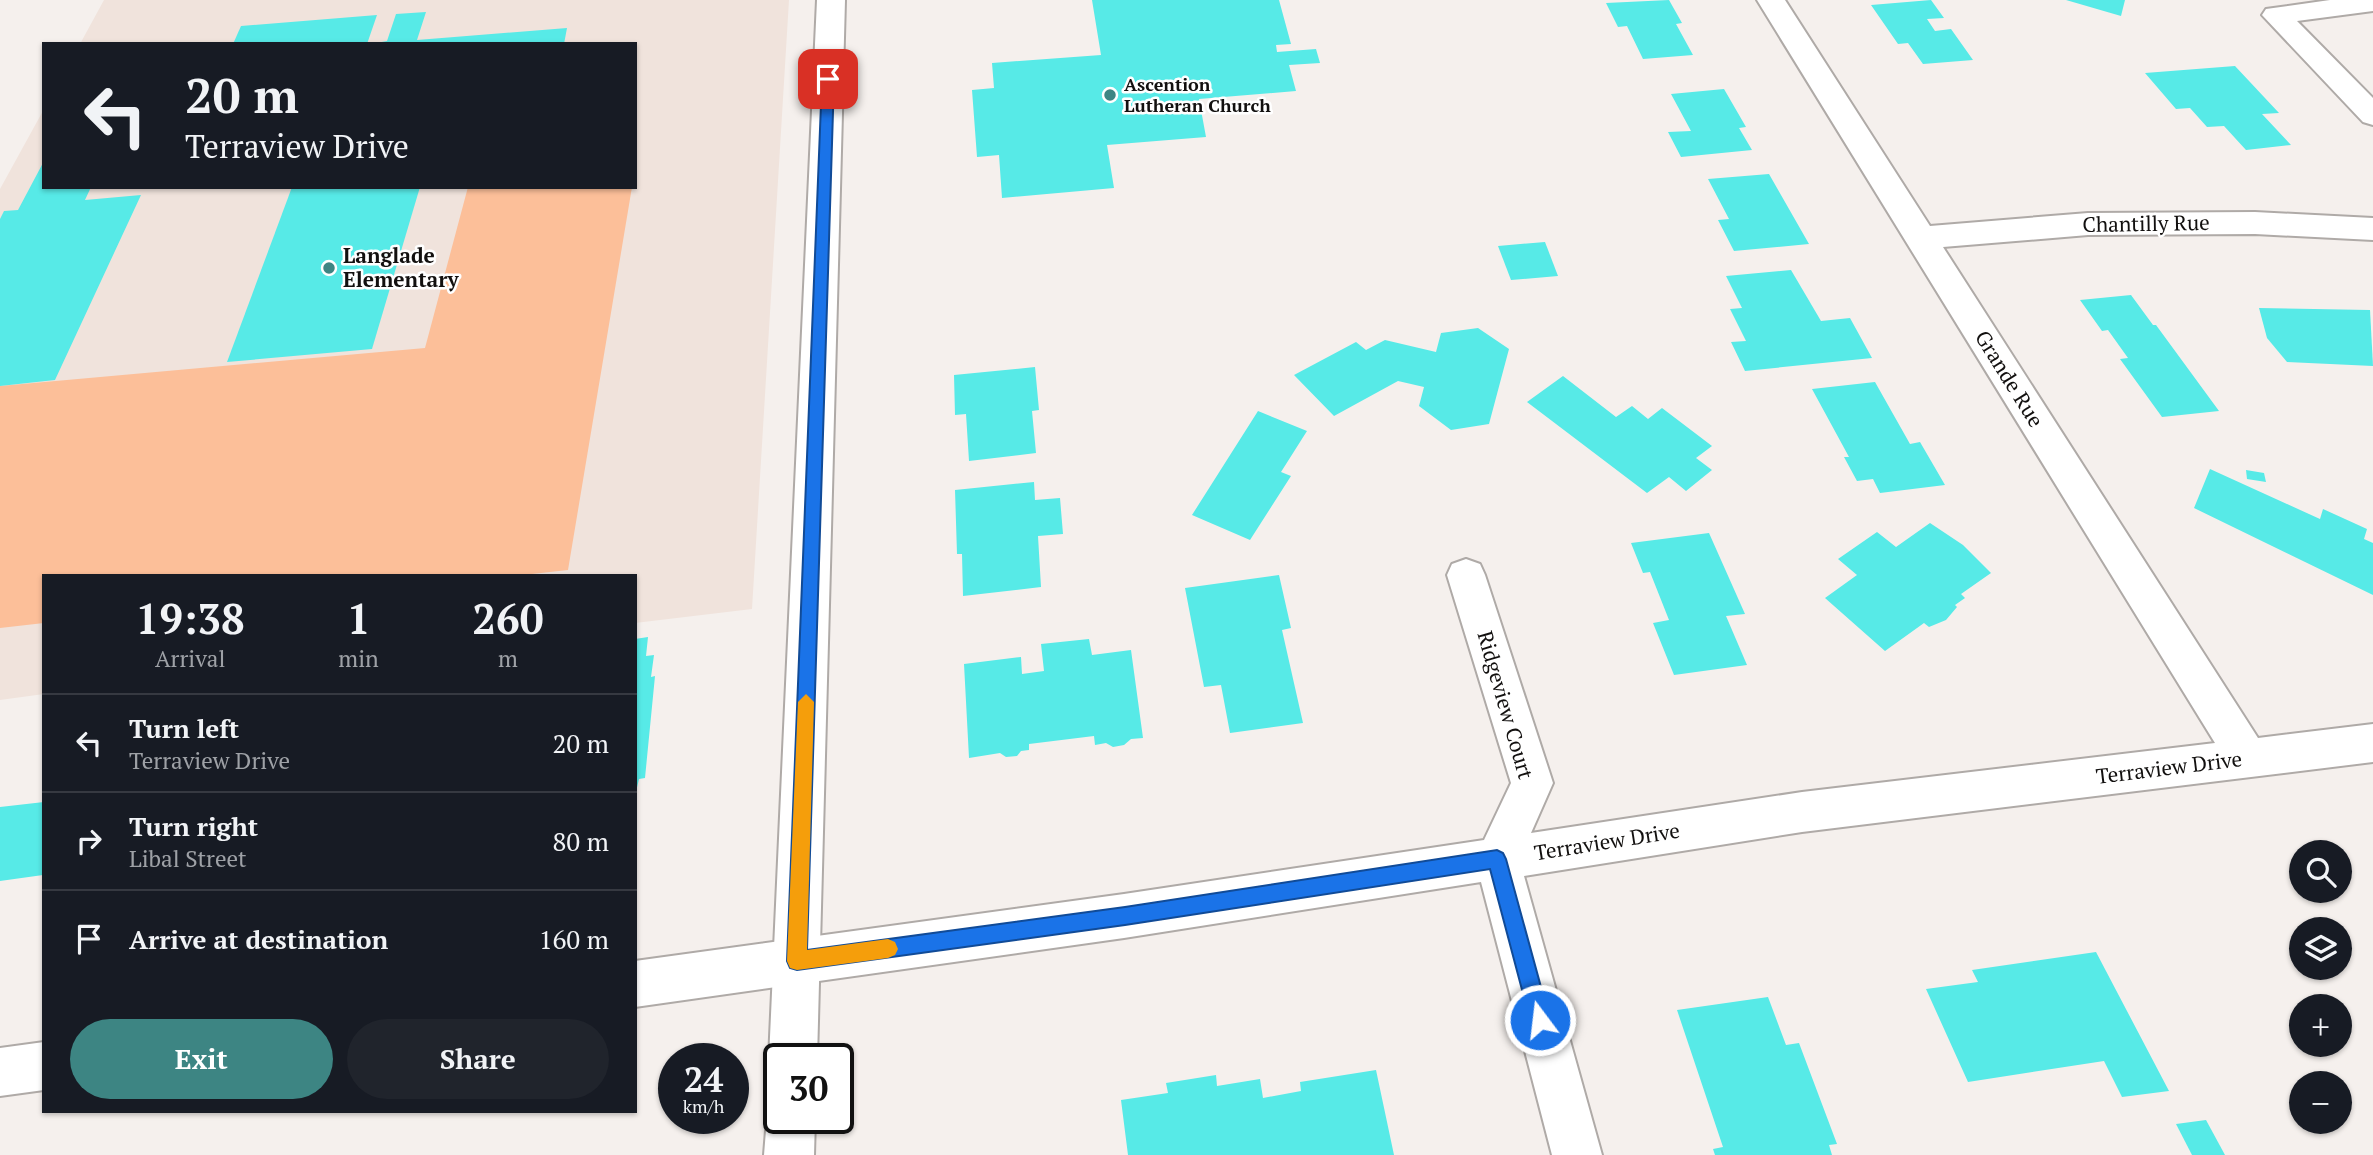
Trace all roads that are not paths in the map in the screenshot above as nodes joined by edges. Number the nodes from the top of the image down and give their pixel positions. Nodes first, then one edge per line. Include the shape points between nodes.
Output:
1 (831, 0) edge
2 (1771, 0) edge
3 (2373, 3) edge
4 (2373, 115) edge
5 (2373, 229) edge
6 (1920, 238) junction
7 (1466, 576) dead end
8 (2373, 743) edge
9 (2248, 759) junction
10 (1497, 859) junction
11 (797, 961) junction
12 (637, 984) edge
13 (794, 1043) edge
14 (42, 1066) edge
15 (0, 1072) edge
16 (790, 1134) edge
17 (789, 1155) edge
18 (1577, 1155) edge

1 - 11 street
2 - 6 street, Grande Rue
3 - 4 street via 2276,15
5 - 6 street, Chantilly Rue via 2255,223 2088,225
6 - 9 street, Grande Rue
7 - 10 street, Ridgeview Court via 1532,783
8 - 9 street, Terraview Drive
9 - 10 street, Terraview Drive via 1802,812
10 - 11 street, Terraview Drive
10 - 18 street
11 - 12 street, Terraview Drive
11 - 13 street
14 - 15 street
16 - 17 street

